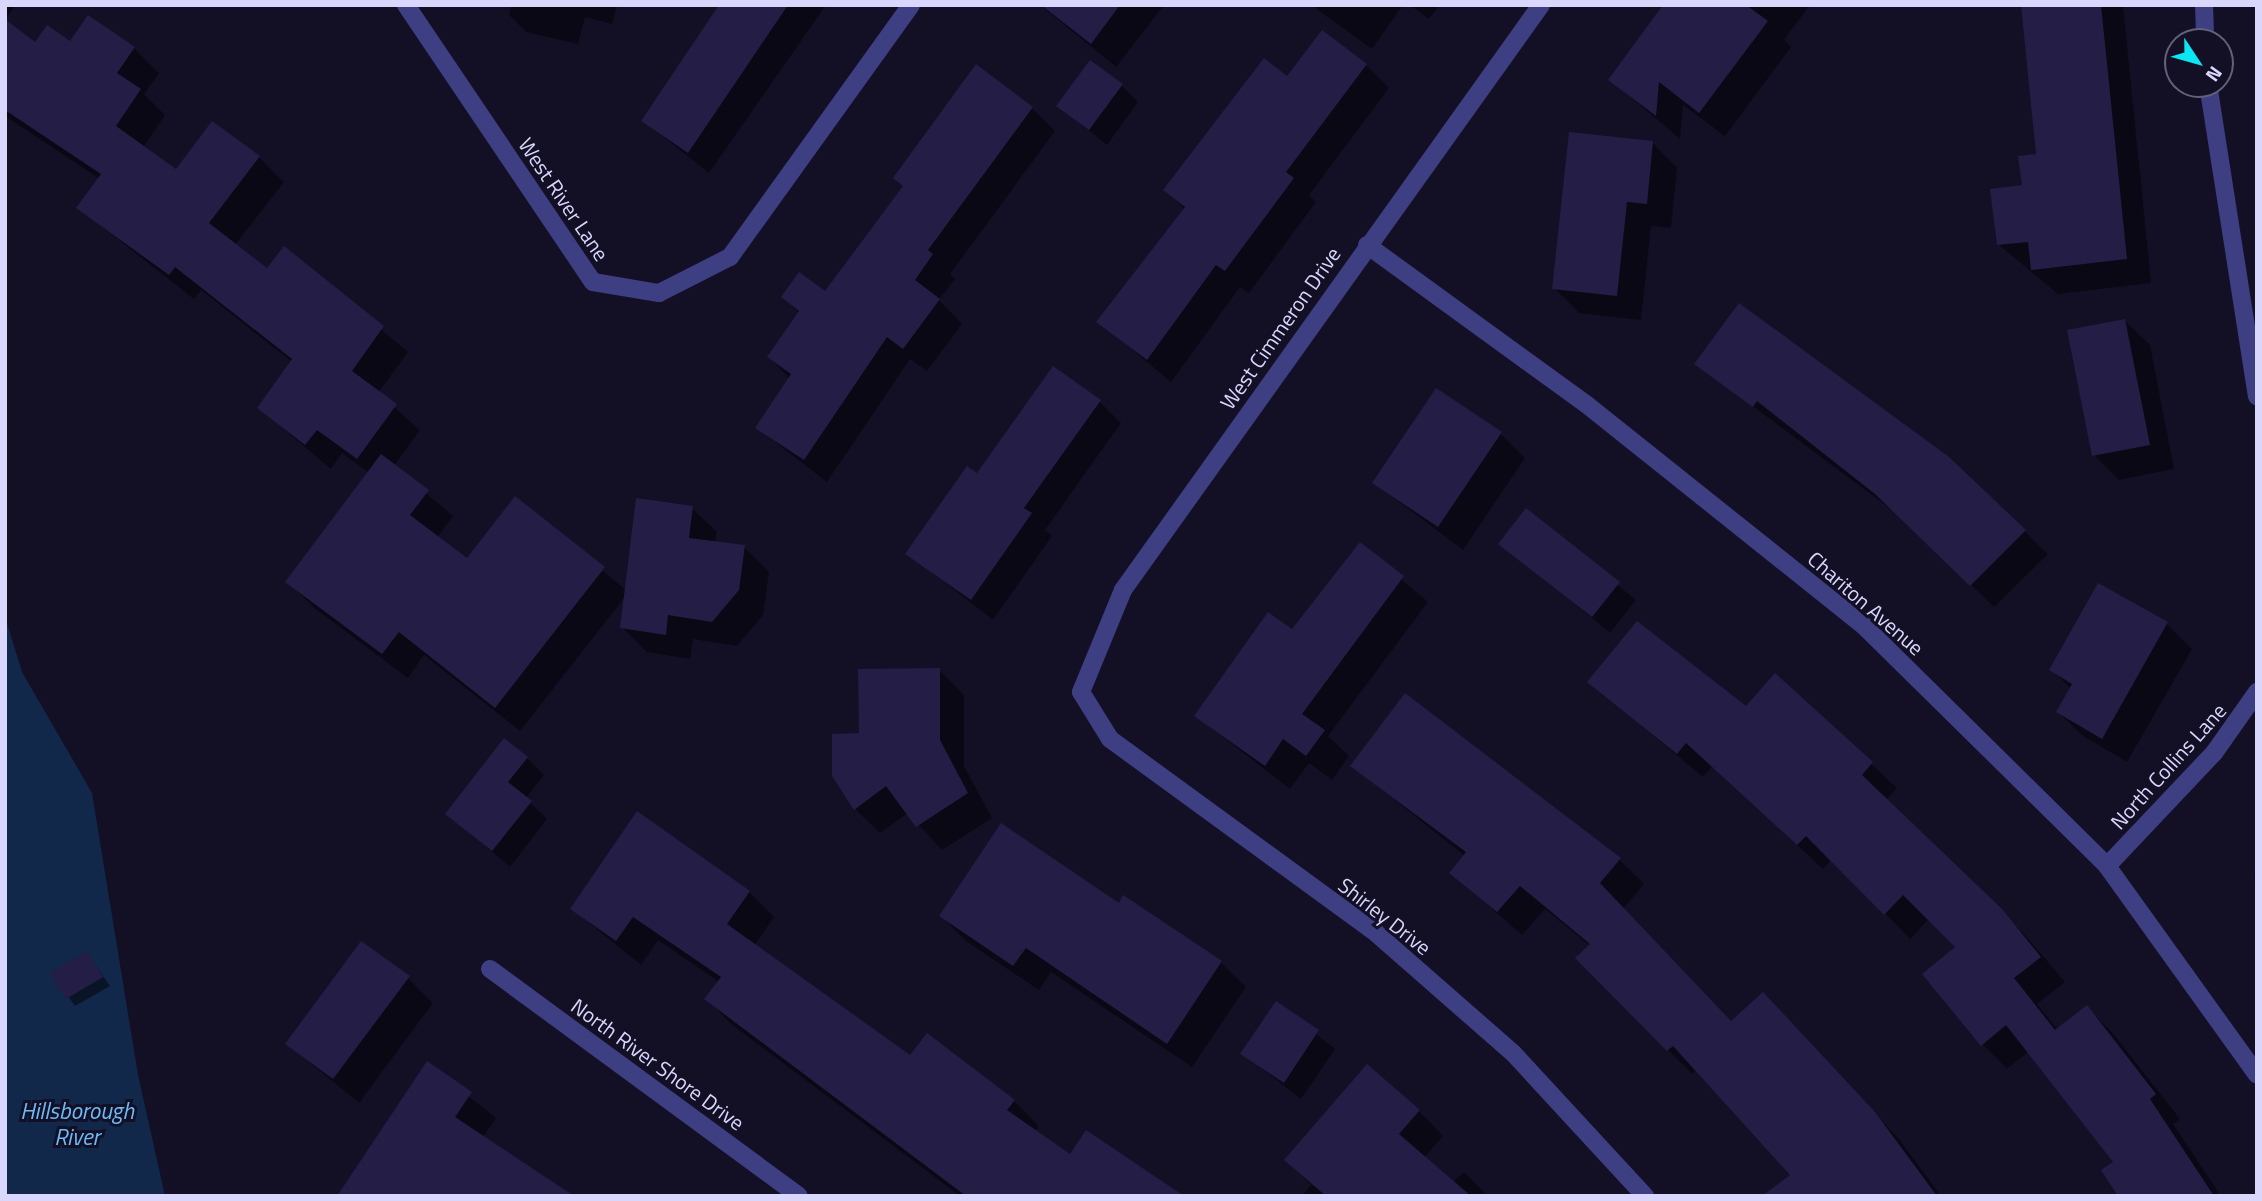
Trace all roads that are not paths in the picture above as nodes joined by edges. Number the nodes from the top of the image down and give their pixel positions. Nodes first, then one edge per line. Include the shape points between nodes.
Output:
1 (406, 5) edge
2 (911, 5) edge
3 (1541, 5) edge
4 (2204, 5) edge
5 (2205, 28) edge
6 (2210, 98) edge
7 (1367, 245) junction
8 (2257, 396) edge
9 (1081, 692) joint
10 (2257, 692) edge
11 (2108, 866) junction
12 (490, 970) dead end
13 (2257, 1076) edge
14 (799, 1196) edge
15 (1645, 1196) edge

1 - 2 street, West River Lane via 593,282 659,293 730,257
3 - 7 street, West Cimmeron Drive
4 - 5 street
6 - 8 street
7 - 9 street, West Cimmeron Drive via 1123,590
7 - 11 street, Chariton Avenue via 1586,404 1863,625
9 - 15 street, Shirley Drive via 1110,739 1377,934 1513,1052
10 - 11 street, North Collins Lane via 2214,753
11 - 13 street, Chariton Avenue
12 - 14 street, North River Shore Drive

